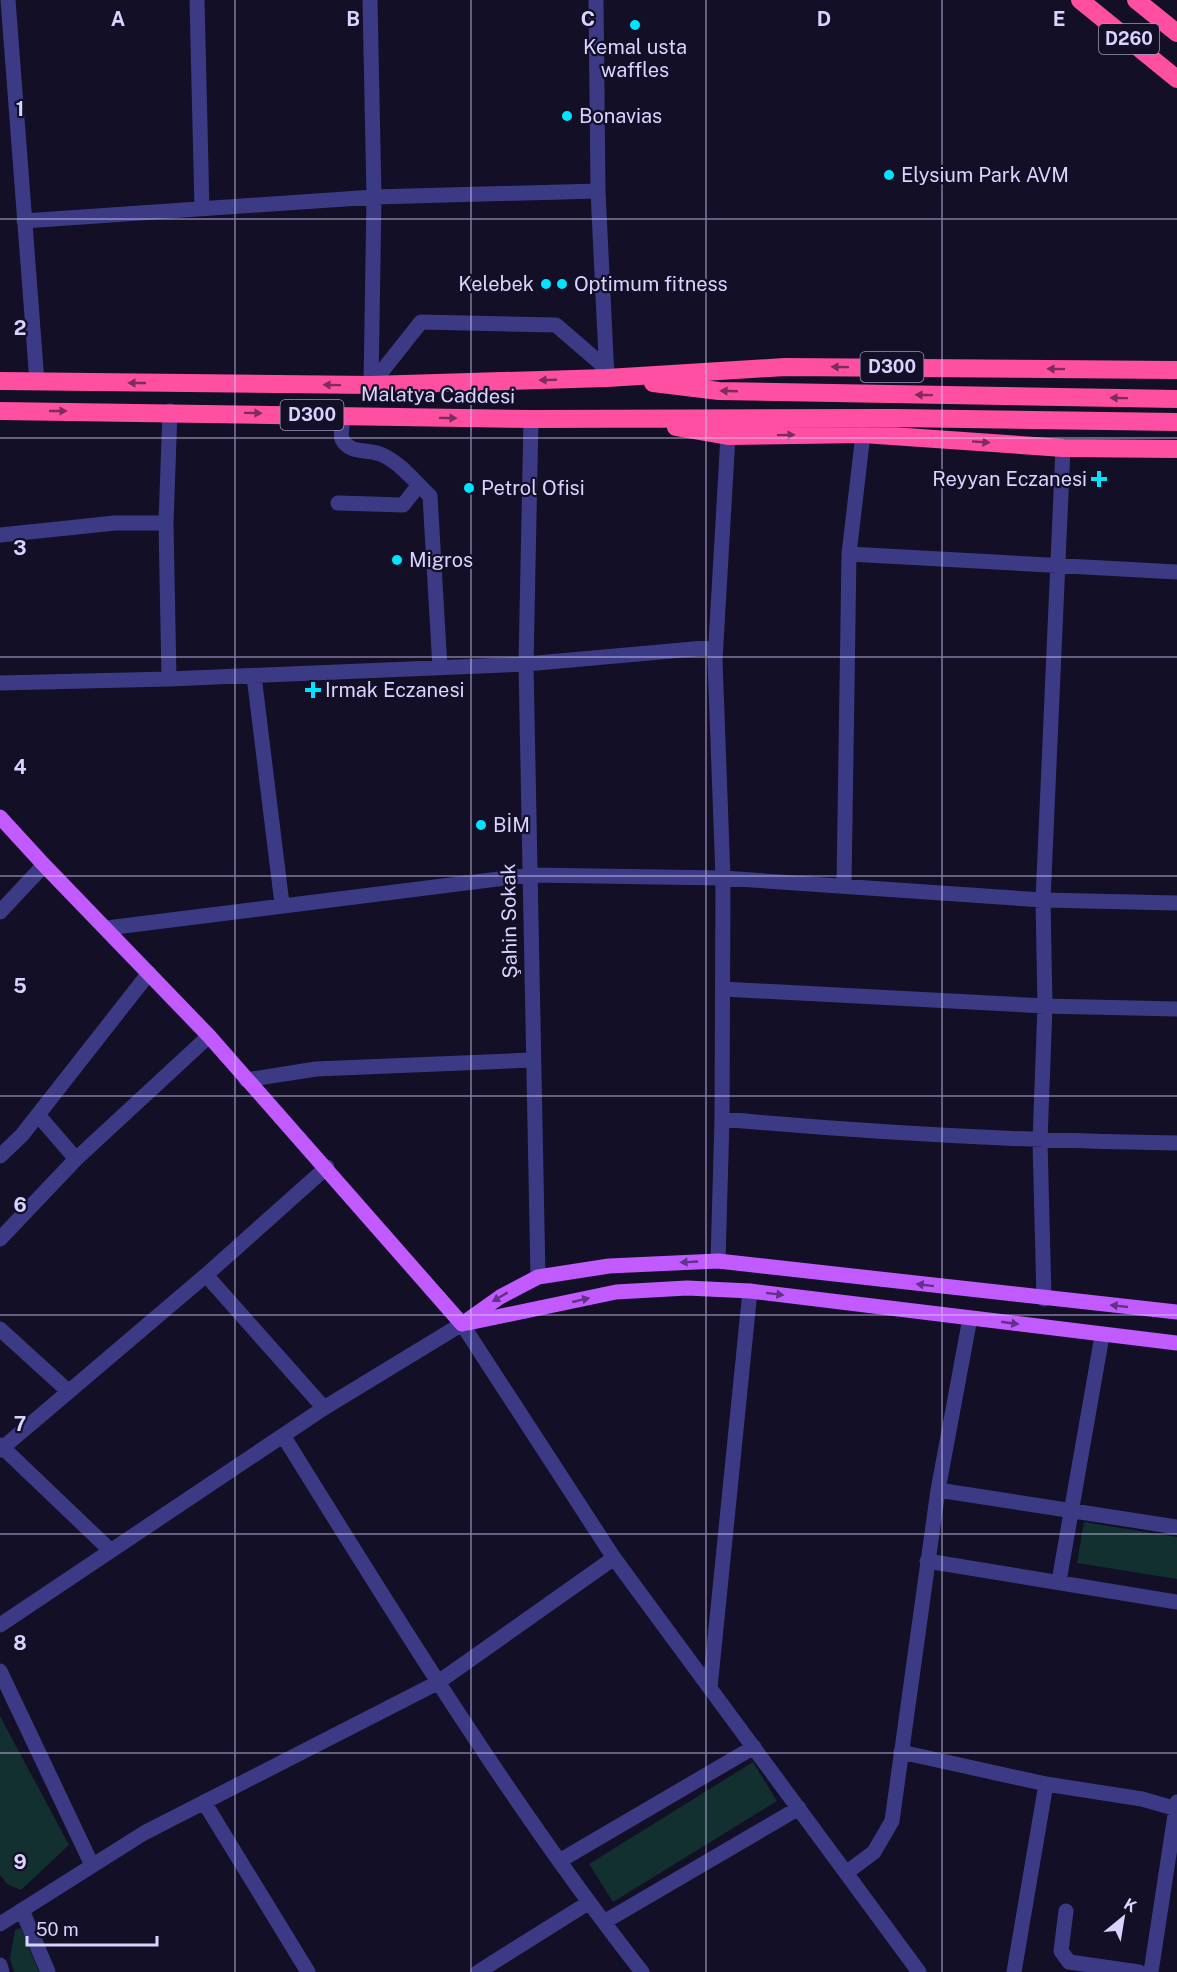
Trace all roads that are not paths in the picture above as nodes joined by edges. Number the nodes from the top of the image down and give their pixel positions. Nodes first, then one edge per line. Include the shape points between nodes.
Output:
1 (8, 0) edge
2 (198, 0) edge
3 (370, 0) edge
4 (596, 0) edge
5 (1080, 0) edge
6 (1136, 0) edge
7 (1177, 33) edge
8 (1177, 79) edge
9 (598, 191) junction
10 (374, 197) junction
11 (202, 209) junction
12 (24, 221) junction
13 (1177, 370) edge
14 (607, 373) junction
15 (0, 381) edge
16 (37, 382) junction
17 (371, 385) junction
18 (1177, 399) edge
19 (0, 411) edge
20 (170, 411) junction
21 (343, 416) junction
22 (531, 419) junction
23 (624, 419) junction
24 (1177, 422) edge
25 (863, 434) junction
26 (728, 436) junction
27 (1064, 448) junction
28 (1177, 449) edge
29 (418, 485) junction
30 (338, 503) dead end
31 (166, 523) junction
32 (0, 535) edge
33 (849, 554) junction
34 (1056, 567) junction
35 (1177, 572) edge
36 (716, 647) junction
37 (526, 664) junction
38 (440, 668) junction
39 (254, 676) junction
40 (169, 680) junction
41 (0, 683) edge
42 (0, 817) edge
43 (44, 866) junction
44 (530, 875) junction
45 (723, 878) junction
46 (844, 885) junction
47 (1043, 900) junction
48 (1177, 903) edge
49 (282, 904) junction
50 (0, 912) edge
51 (107, 928) junction
52 (149, 973) junction
53 (723, 989) junction
54 (1045, 1006) junction
55 (1177, 1009) edge
56 (208, 1036) junction
57 (532, 1060) junction
58 (246, 1080) junction
59 (38, 1115) junction
60 (722, 1119) junction
61 (1040, 1141) junction
62 (1177, 1143) edge
63 (0, 1156) edge
64 (76, 1159) junction
65 (327, 1167) junction
66 (0, 1239) edge
67 (718, 1261) junction
68 (206, 1275) junction
69 (538, 1277) junction
70 (750, 1292) junction
71 (1044, 1299) junction
72 (1177, 1312) edge
73 (970, 1318) junction
74 (462, 1324) junction
75 (0, 1329) edge
76 (1102, 1336) junction
77 (1177, 1343) edge
78 (68, 1391) junction
79 (324, 1408) junction
80 (284, 1437) junction
81 (1, 1447) edge
82 (938, 1490) junction
83 (1071, 1512) junction
84 (1177, 1527) edge
85 (110, 1550) junction
86 (614, 1558) junction
87 (927, 1560) junction
88 (1059, 1581) junction
89 (1177, 1602) edge
90 (0, 1625) edge
91 (0, 1671) edge
92 (437, 1683) junction
93 (710, 1688) junction
94 (754, 1748) junction
95 (901, 1752) junction
96 (1046, 1784) junction
97 (204, 1802) junction
98 (1177, 1806) edge
99 (799, 1809) junction
100 (561, 1860) junction
101 (92, 1865) junction
102 (846, 1873) junction
103 (588, 1903) junction
104 (22, 1910) junction
105 (1066, 1911) dead end
106 (604, 1923) junction
107 (0, 1924) edge
108 (0, 1965) edge
109 (2, 1972) edge
110 (48, 1972) edge
111 (308, 1972) edge
112 (478, 1972) edge
113 (642, 1972) edge
114 (920, 1972) edge
115 (1014, 1972) edge
116 (1139, 1972) edge
117 (1151, 1972) edge

1 - 12 street
2 - 11 street
3 - 10 street
4 - 9 street
5 - 8 highway, D260
6 - 7 highway, D260
9 - 10 street
9 - 14 street
10 - 11 street
10 - 17 street
11 - 12 street
12 - 16 street
13 -> 14 highway, D300 via 784,366
14 -> 17 highway, Malatya Caddesi / D300
14 - 17 street via 556,325 421,322
18 -> 14 highway via 720,391
15 - 16 highway, Malatya Caddesi / D300
17 -> 16 highway, Malatya Caddesi / D300
19 -> 20 highway, Malatya Caddesi / D300
20 -> 21 highway, Malatya Caddesi / D300
20 - 31 street
21 -> 22 highway, Malatya Caddesi / D300
21 - 29 street via 345,442 359,451 380,454
22 - 23 highway, Malatya Caddesi / D300
22 - 37 street, Şahin Sokak
23 - 24 highway
23 - 26 highway, D300
26 -> 25 highway, D300
25 -> 27 highway, D300
25 - 33 street
26 - 36 street
27 - 28 highway, D300
27 - 34 street
29 - 30 street via 403,505
29 - 38 street via 430,496
31 - 32 street via 114,523
31 - 40 street
33 - 34 street
33 - 46 street
34 - 35 street
34 - 47 street
36 - 37 street
36 - 45 street
37 - 38 street
37 - 44 street, Şahin Sokak
38 - 39 street
39 - 40 street
39 - 49 street
40 - 41 street
42 - 43 main road
43 - 50 street
43 - 51 main road
44 - 45 street
44 - 49 street
44 - 57 street, Şahin Sokak
45 - 46 street
45 - 53 street
46 - 47 street
47 - 48 street
47 - 54 street
49 - 51 street
51 - 52 main road
52 - 56 main road
52 - 59 street
53 - 54 street
53 - 60 street
54 - 55 street
54 - 61 street
56 - 58 main road
56 - 64 street
57 - 58 street via 316,1069
57 - 69 street, Şahin Sokak
58 - 65 main road
59 - 63 street
59 - 64 street
60 - 61 street
60 - 67 street
61 - 62 street
61 - 71 street
64 - 66 street
65 - 68 street
65 - 74 main road
67 -> 69 main road via 609,1266
71 -> 67 main road
68 - 78 street
68 - 79 street
69 -> 74 main road
70 -> 73 main road
74 -> 70 main road via 616,1292 687,1288
70 - 93 street
72 -> 71 main road
73 -> 76 main road
73 - 82 street
74 - 79 street
74 - 86 street
75 - 78 street
76 - 77 main road
76 - 83 street
78 - 81 street
79 - 80 street
80 - 85 street
80 - 92 street
81 - 85 street
82 - 83 street
82 - 87 street
83 - 84 street
83 - 88 street
85 - 90 street
86 - 92 street
86 - 93 street
87 - 88 street
87 - 95 street
88 - 89 street
91 - 101 street
92 - 97 street
92 - 100 street
93 - 94 street
94 - 99 street
94 - 100 street
95 - 96 street
95 - 102 street via 887,1832 874,1852
96 - 98 street
96 - 115 street
97 - 101 street
97 - 111 street
98 - 117 street
99 - 102 street
99 - 106 street
100 - 103 street
101 - 104 street
102 - 114 street
103 - 106 street
103 - 112 street
104 - 107 street
104 - 110 street
105 - 116 street via 1060,1950 1069,1962
106 - 113 street
108 - 109 street

